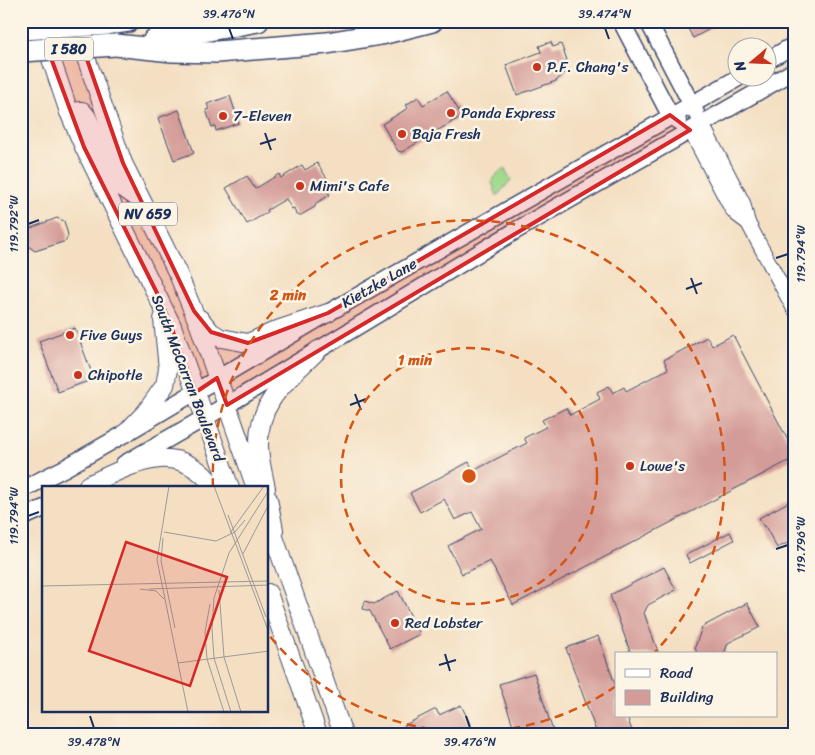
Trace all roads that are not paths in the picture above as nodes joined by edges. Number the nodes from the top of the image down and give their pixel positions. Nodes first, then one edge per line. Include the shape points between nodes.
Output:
1 (38, 21) edge
2 (74, 21) edge
3 (258, 21) edge
4 (432, 21) edge
5 (621, 21) edge
6 (648, 21) edge
7 (116, 22) edge
8 (21, 29) edge
9 (116, 45) junction
10 (794, 45) edge
11 (21, 51) edge
12 (778, 54) edge
13 (794, 71) edge
14 (728, 84) edge
15 (691, 104) junction
16 (69, 112) junction
17 (670, 115) junction
18 (696, 127) junction
19 (140, 199) junction
20 (162, 304) junction
21 (794, 308) edge
22 (194, 311) junction
23 (328, 313) junction
24 (318, 350) junction
25 (217, 378) junction
26 (196, 392) junction
27 (226, 405) junction
28 (204, 418) junction
29 (126, 433) junction
30 (86, 486) edge
31 (213, 486) edge
32 (229, 486) edge
33 (255, 486) edge
34 (266, 486) edge
35 (21, 490) edge
36 (269, 504) edge
37 (42, 509) edge
38 (21, 518) edge
39 (269, 523) edge
40 (280, 555) junction
41 (269, 595) edge
42 (302, 690) junction
43 (318, 734) edge
44 (332, 734) edge
45 (343, 734) edge

1 - 16 main road, South McCarran Boulevard / NV 659
2 - 19 main road, South McCarran Boulevard / NV 659 via 116,145
3 - 9 highway, I 580
4 - 9 highway via 327,43 217,52
5 - 17 main road
6 - 15 main road
7 - 8 highway, I 580, bridge
9 - 11 highway, I 580, bridge
10 - 12 main road
13 - 18 main road, Kietzke Lane
14 - 15 main road, Kietzke Lane
15 - 17 main road, Kietzke Lane
15 - 18 main road
16 - 19 main road via 82,111 87,117 119,185
16 - 20 main road, South McCarran Boulevard / NV 659
17 - 18 main road
17 - 23 main road, Kietzke Lane
18 - 21 street via 731,208 748,223
18 - 24 main road, Kietzke Lane
19 - 22 main road, South McCarran Boulevard / NV 659
20 - 26 main road, South McCarran Boulevard / NV 659
20 - 29 main road via 168,369 165,385
22 - 23 main road via 211,332 221,338 248,343
22 - 25 main road, South McCarran Boulevard / NV 659
23 - 25 main road, Kietzke Lane
24 - 27 main road, Kietzke Lane
24 - 34 main road via 278,390 263,414 259,445
25 - 26 main road, Kietzke Lane
25 - 27 main road, South McCarran Boulevard / NV 659
26 - 28 main road, South McCarran Boulevard / NV 659
26 - 29 main road, Kietzke Lane
27 - 28 main road, Kietzke Lane
27 - 33 main road, South McCarran Boulevard / NV 659
28 - 30 main road, Kietzke Lane
28 - 32 main road, South McCarran Boulevard / NV 659
29 - 35 main road, Kietzke Lane
30 - 31 main road via 130,466 166,457 195,467
36 - 40 main road
37 - 38 main road
39 - 40 main road
40 - 45 main road
41 - 42 main road
42 - 43 main road
42 - 44 main road via 310,687 316,692

